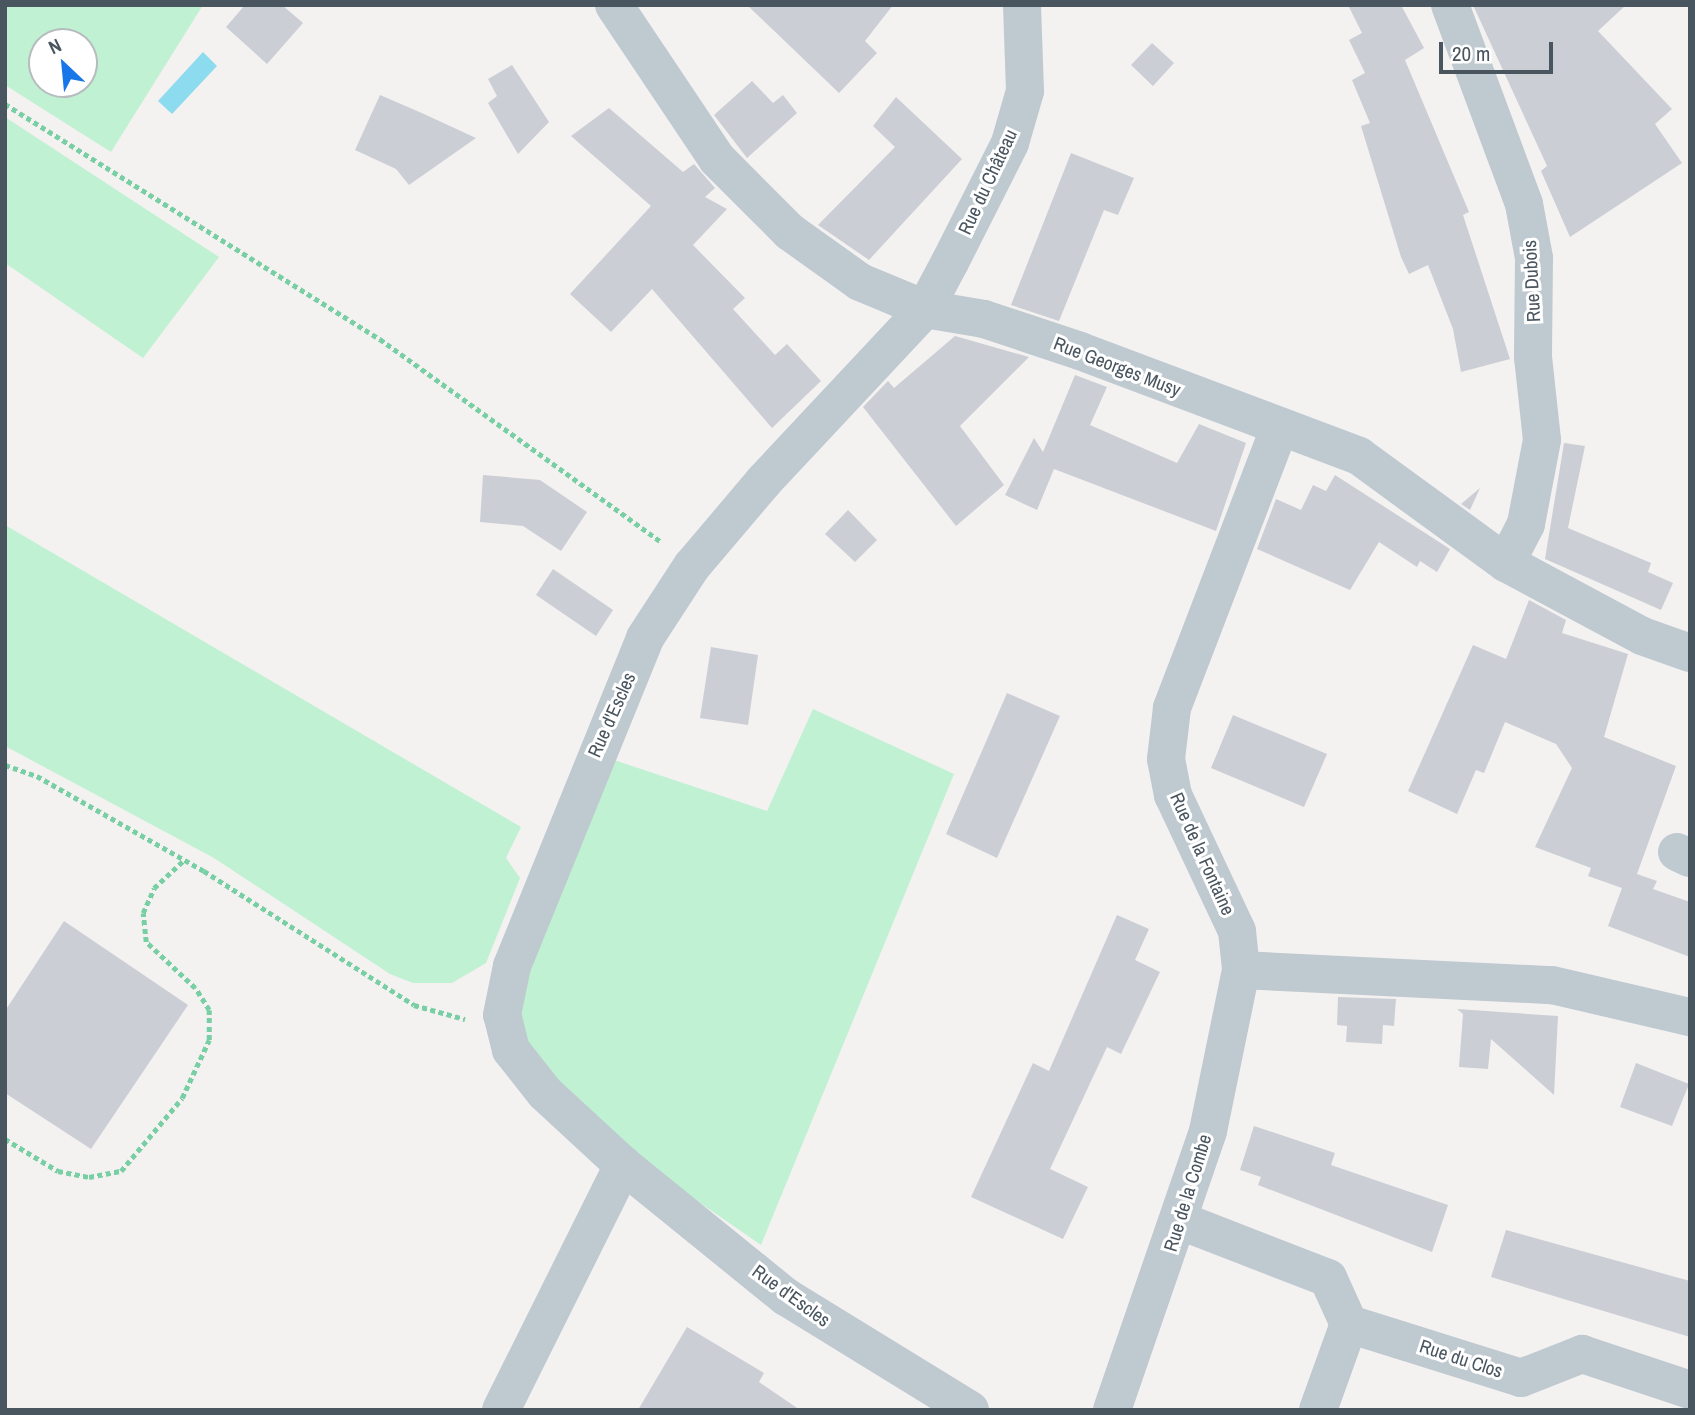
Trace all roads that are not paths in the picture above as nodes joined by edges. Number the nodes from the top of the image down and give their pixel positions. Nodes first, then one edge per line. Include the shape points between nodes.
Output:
1 (614, 5) edge
2 (1022, 5) edge
3 (1450, 5) edge
4 (925, 309) junction
5 (1279, 429) junction
6 (1506, 563) junction
7 (1690, 653) edge
8 (1241, 970) junction
9 (1690, 1017) edge
10 (624, 1165) junction
11 (1181, 1221) junction
12 (1349, 1324) junction
13 (1690, 1390) edge
14 (501, 1410) edge
15 (970, 1410) edge
16 (1112, 1410) edge
17 (1318, 1410) edge

1 - 4 street, Rue Georges Musy via 717,159 790,232 860,282
2 - 4 street, Rue du Château via 1025,91 1010,143
3 - 6 street, Rue Dubois via 1524,204 1534,258 1533,357 1542,440 1526,524
4 - 5 street, Rue Georges Musy via 1008,327
4 - 10 street, Rue d'Escles via 692,566 645,638 591,761 512,966 504,1022 511,1050 545,1093
5 - 6 street, Rue Georges Musy via 1359,456
5 - 8 street, Rue de la Fontaine via 1172,708 1166,759 1173,795 1237,931
6 - 7 street, Rue Georges Musy via 1642,636
8 - 9 street via 1552,985
8 - 11 street, Rue de la Combe via 1208,1131
10 - 14 street
10 - 15 street, Rue d'Escles via 786,1297
11 - 12 street via 1328,1278
11 - 16 street, Rue de la Combe
12 - 13 street, Rue du Clos via 1521,1378 1583,1353
12 - 17 street

